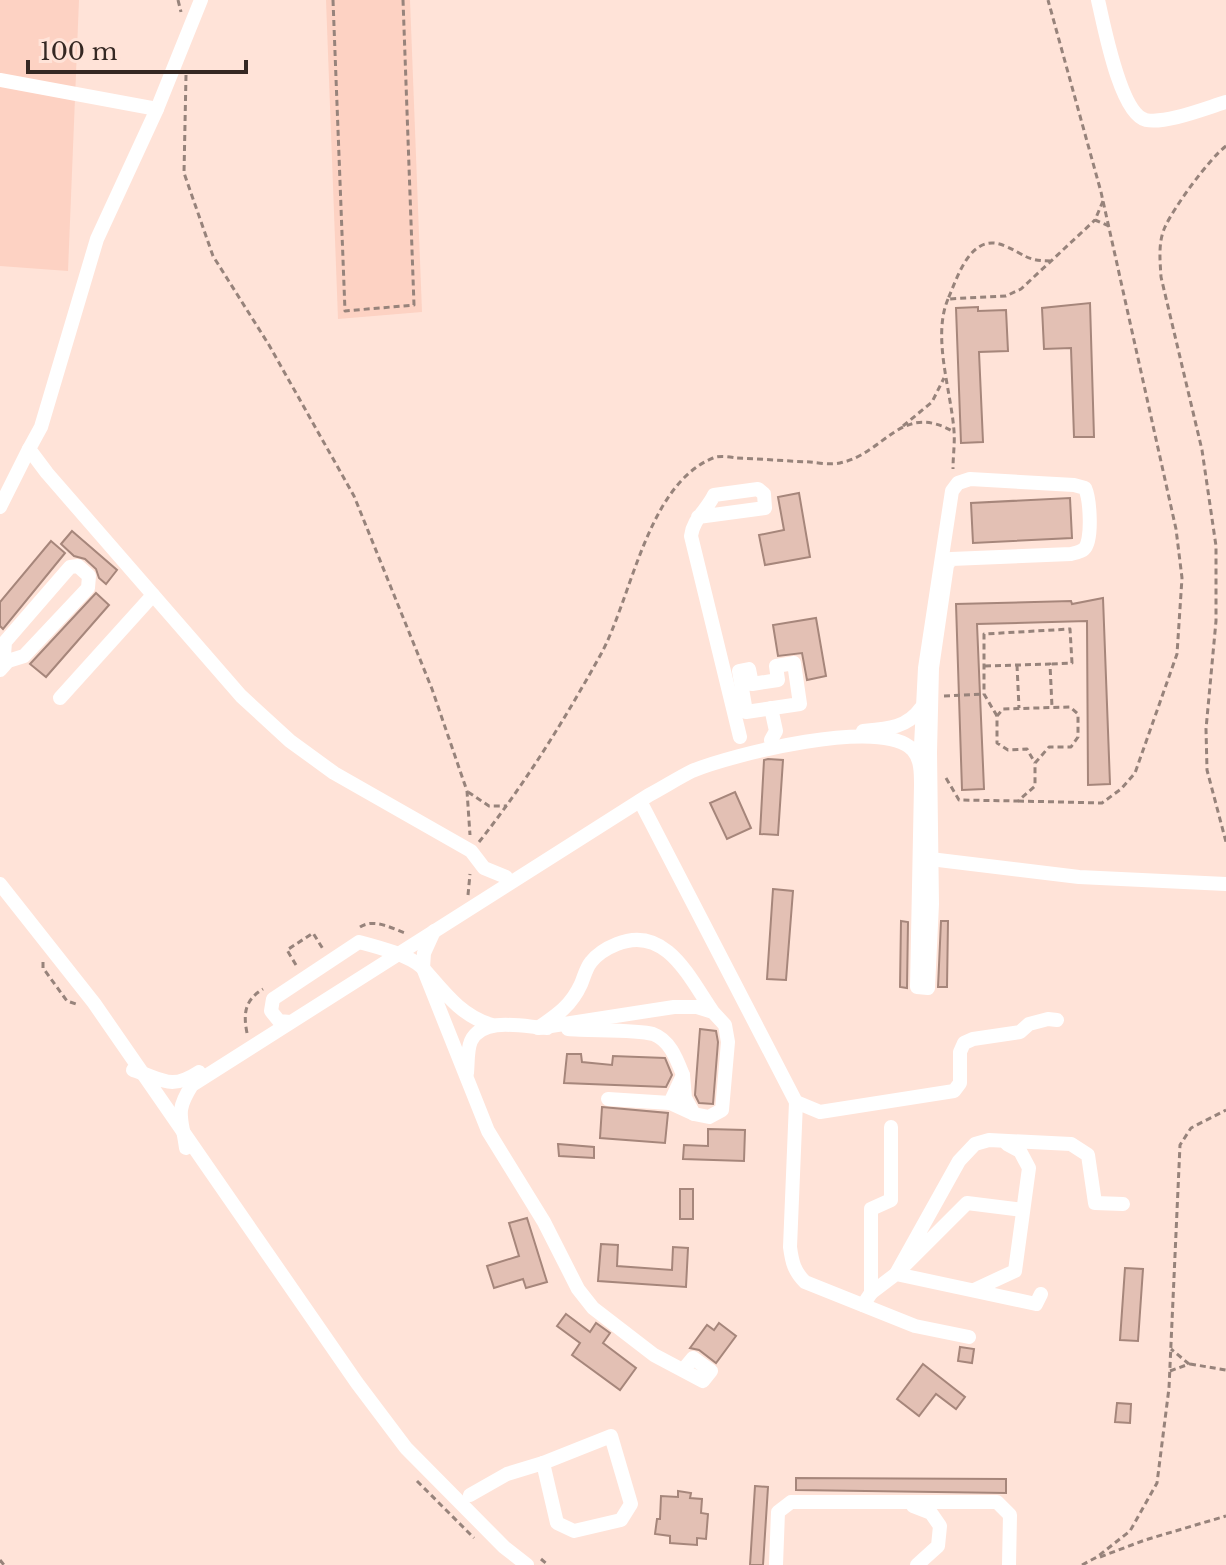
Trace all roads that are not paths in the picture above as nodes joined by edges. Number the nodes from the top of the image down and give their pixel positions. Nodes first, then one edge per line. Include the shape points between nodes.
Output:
1 (201, 0) edge
2 (1098, 0) edge
3 (0, 80) edge
4 (1226, 102) edge
5 (157, 109) junction
6 (29, 449) junction
7 (0, 507) edge
8 (698, 517) dead end
9 (153, 595) junction
10 (0, 659) edge
11 (0, 670) edge
12 (60, 698) dead end
13 (926, 702) junction
14 (771, 708) junction
15 (777, 736) junction
16 (741, 744) junction
17 (920, 765) junction
18 (640, 801) junction
19 (925, 859) junction
20 (506, 877) junction
21 (0, 884) edge
22 (1226, 884) edge
23 (0, 894) edge
24 (434, 931) junction
25 (393, 953) junction
26 (423, 968) junction
27 (713, 1012) junction
28 (1057, 1020) dead end
29 (284, 1022) junction
30 (492, 1025) junction
31 (538, 1028) junction
32 (138, 1072) junction
33 (683, 1075) junction
34 (467, 1077) junction
35 (608, 1099) dead end
36 (796, 1102) junction
37 (670, 1103) junction
38 (694, 1114) junction
39 (891, 1127) dead end
40 (185, 1141) junction
41 (1005, 1142) junction
42 (1123, 1204) dead end
43 (1023, 1210) junction
44 (896, 1274) junction
45 (974, 1290) junction
46 (1041, 1294) dead end
47 (867, 1299) junction
48 (969, 1337) dead end
49 (683, 1370) dead end
50 (543, 1463) junction
51 (469, 1502) junction
52 (906, 1502) junction
53 (517, 1565) edge
54 (527, 1565) edge
55 (776, 1565) edge
56 (917, 1565) edge
57 (1009, 1565) edge

1 - 5 street
2 - 4 street via 1122,90 1141,119 1165,119
3 - 5 street
5 - 6 street via 97,239 41,427
6 - 7 street
6 - 9 street
8 - 16 street via 691,536
9 - 12 street
9 - 20 street via 241,696 315,761 471,851 484,868
10 - 11 street via 5,642 70,567 78,566 89,576 88,588 24,656
13 - 13 street via 951,559 1071,554 1084,549 1089,540 1085,488 970,479 952,491
13 - 15 street via 903,726
13 - 17 street
13 - 19 street
14 - 14 street via 746,712 739,671 749,669 752,684 778,680 776,666 794,663 800,704
14 - 15 street
15 - 16 street
16 - 20 street via 657,783
17 - 18 street via 914,750 900,740 869,737 772,746 692,771
17 - 19 street
18 - 24 street
18 - 36 street
19 - 19 street via 917,987 928,988 932,904
19 - 22 street via 1079,877
20 - 25 street
21 - 32 street via 94,1003
23 - 32 street
24 - 25 street
24 - 26 street
25 - 26 street
25 - 29 street
25 - 29 street via 359,942 273,999 271,1011
26 - 30 street via 456,1006
26 - 34 street
27 - 31 street via 674,1007
27 - 31 street via 674,956 638,938 605,949 589,963 566,1010
27 - 38 street via 725,1025 728,1042 722,1110 709,1117
28 - 36 street via 964,1043 960,1083 954,1091 820,1112
29 - 32 street via 186,1080 174,1084
29 - 40 street via 192,1085 181,1102
30 - 31 street
30 - 34 street via 477,1032 469,1044
31 - 33 street via 654,1034 676,1055
32 - 40 street
33 - 37 street
33 - 38 street via 685,1098
34 - 49 street via 488,1131 578,1289 593,1308 654,1355
35 - 37 street
36 - 47 street via 792,1264 805,1282
37 - 38 street
39 - 47 street via 891,1200 871,1209
40 - 51 street via 406,1448 452,1494
40 - 53 street via 401,1452
41 - 42 street via 1071,1144 1088,1155 1095,1203
41 - 43 street via 1020,1151 1029,1168
41 - 44 street via 975,1144 959,1161
43 - 44 street via 967,1203
43 - 45 street via 1015,1271
44 - 45 street
44 - 47 street
45 - 46 street via 1036,1304
47 - 48 street via 915,1326
50 - 50 street via 611,1436 631,1504 621,1520 574,1531 557,1523
50 - 51 street via 507,1474
51 - 54 street via 504,1547
52 - 55 street via 791,1502 778,1512
52 - 56 street via 931,1513 940,1526 938,1546
52 - 57 street via 997,1502 1010,1515

